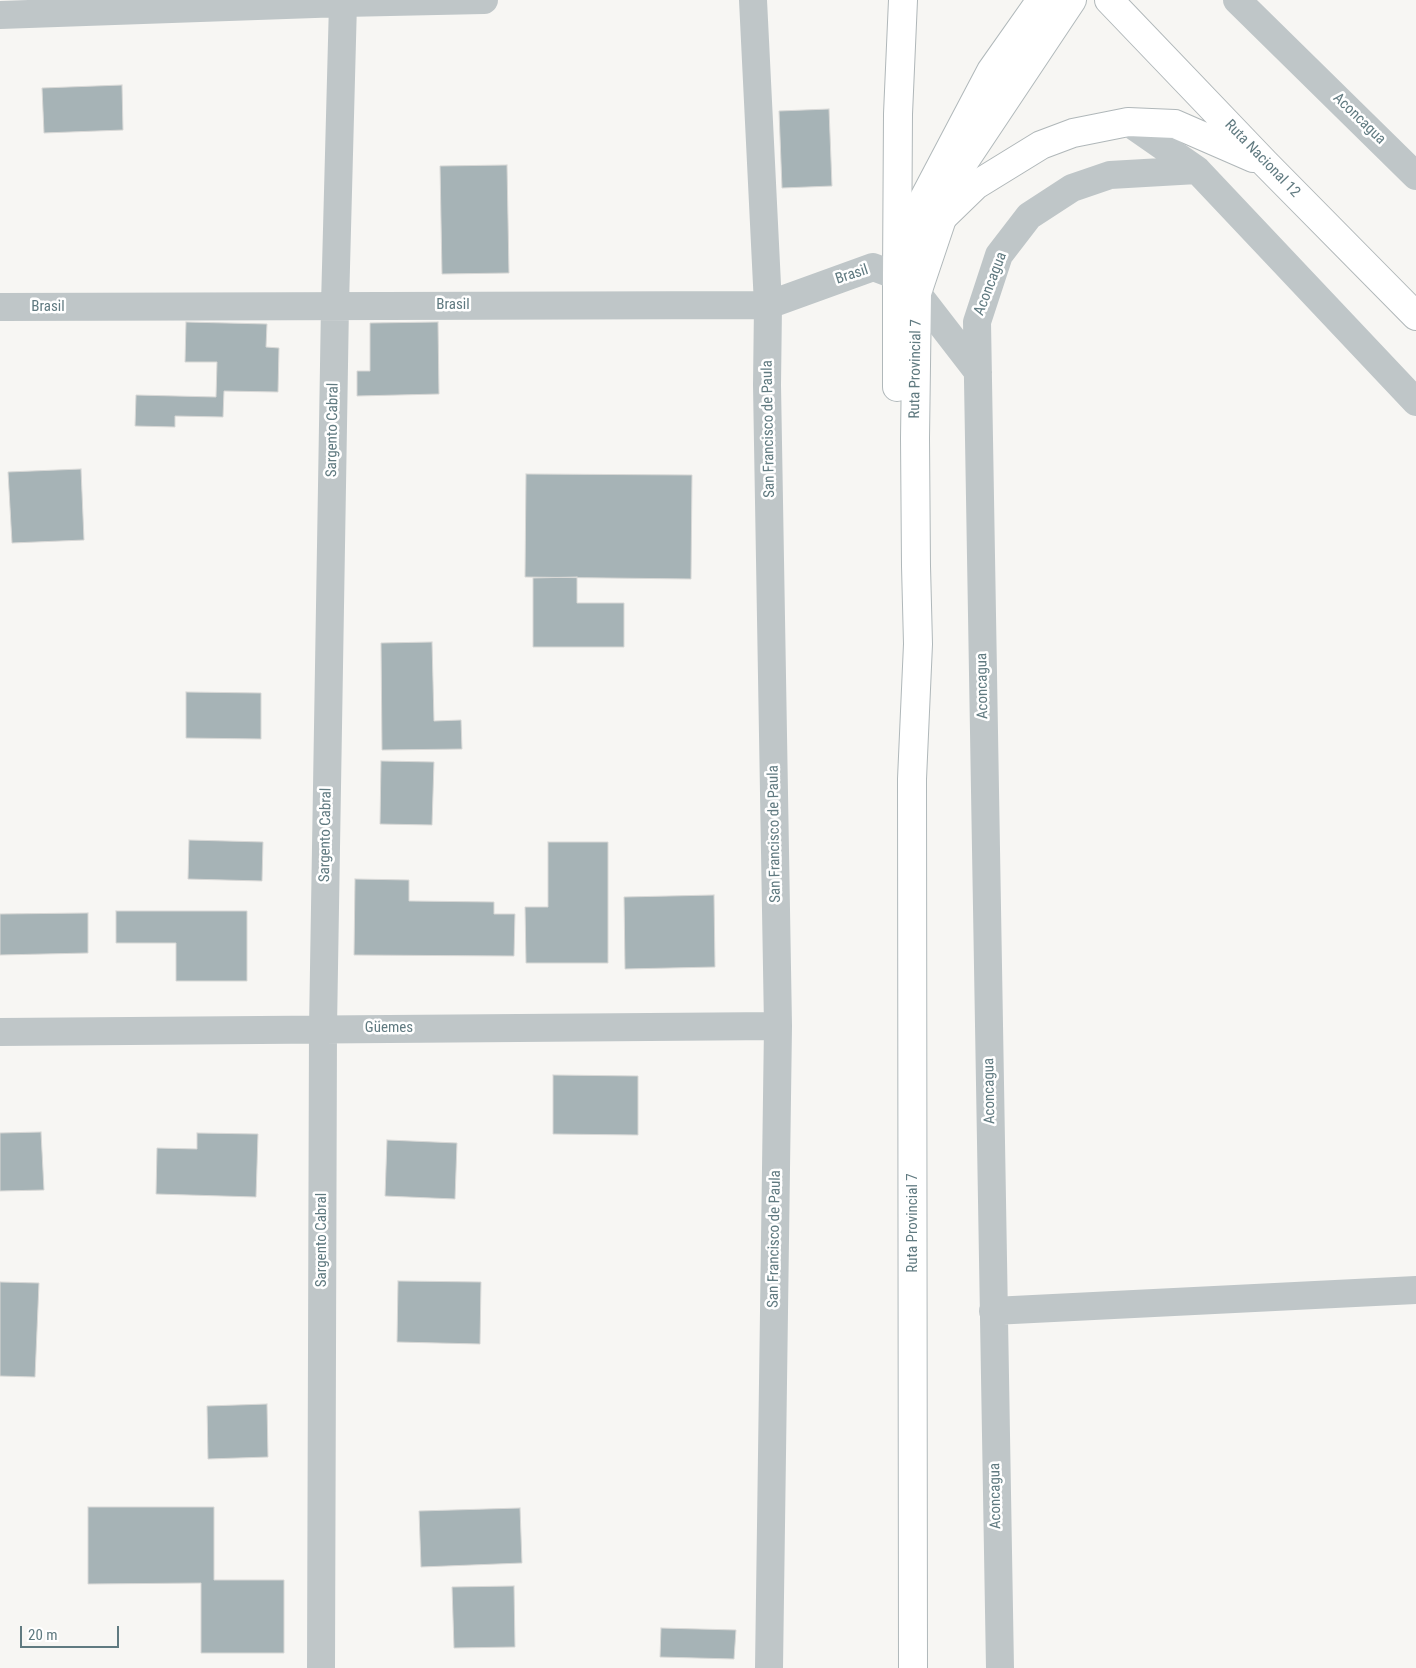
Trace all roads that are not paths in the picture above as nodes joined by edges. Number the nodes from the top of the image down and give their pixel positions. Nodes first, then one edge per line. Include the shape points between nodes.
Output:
1 (484, 0) edge
2 (753, 0) edge
3 (903, 0) edge
4 (1041, 0) edge
5 (1072, 0) edge
6 (1109, 0) edge
7 (1133, 0) edge
8 (1237, 0) edge
9 (344, 3) junction
10 (0, 15) edge
11 (1128, 122) junction
12 (1265, 163) junction
13 (1197, 170) junction
14 (1416, 176) edge
15 (942, 218) junction
16 (907, 285) junction
17 (1416, 297) edge
18 (335, 305) junction
19 (768, 305) junction
20 (0, 307) edge
21 (1416, 316) edge
22 (978, 372) junction
23 (1416, 402) edge
24 (778, 1026) junction
25 (323, 1028) junction
26 (0, 1032) edge
27 (1416, 1290) edge
28 (993, 1311) junction
29 (321, 1668) edge
30 (769, 1668) edge
31 (913, 1668) edge
32 (1000, 1668) edge

1 - 9 street
2 - 19 street, San Francisco de Paula
3 - 16 main road via 898,114
4 - 16 main road, Ruta Provincial 7 via 991,71 922,202
5 - 15 main road, Ruta Provincial 7 via 958,171
6 - 12 main road, Ruta Nacional 12
7 - 17 main road, Ruta Nacional 12
8 - 14 street, Aconcagua
9 - 10 street
9 - 18 street, Sargento Cabral
11 - 12 main road via 1175,124
11 - 13 street
11 - 15 main road via 1073,133 1041,145 976,186
12 - 21 main road, Ruta Nacional 12
13 - 22 street, Aconcagua via 1110,175 1072,188 1029,216 999,255 977,322
13 - 23 street
15 - 16 main road, Ruta Provincial 7
16 - 19 street, Brasil via 873,267
16 - 22 street
16 - 31 main road, Ruta Provincial 7 via 899,666 912,779
18 - 19 street, Brasil
18 - 20 street, Brasil
18 - 25 street, Sargento Cabral
19 - 24 street, San Francisco de Paula
22 - 28 street, Aconcagua
24 - 25 street, Güemes
24 - 30 street, San Francisco de Paula
25 - 26 street, Güemes
25 - 29 street, Sargento Cabral
27 - 28 street
28 - 32 street, Aconcagua

